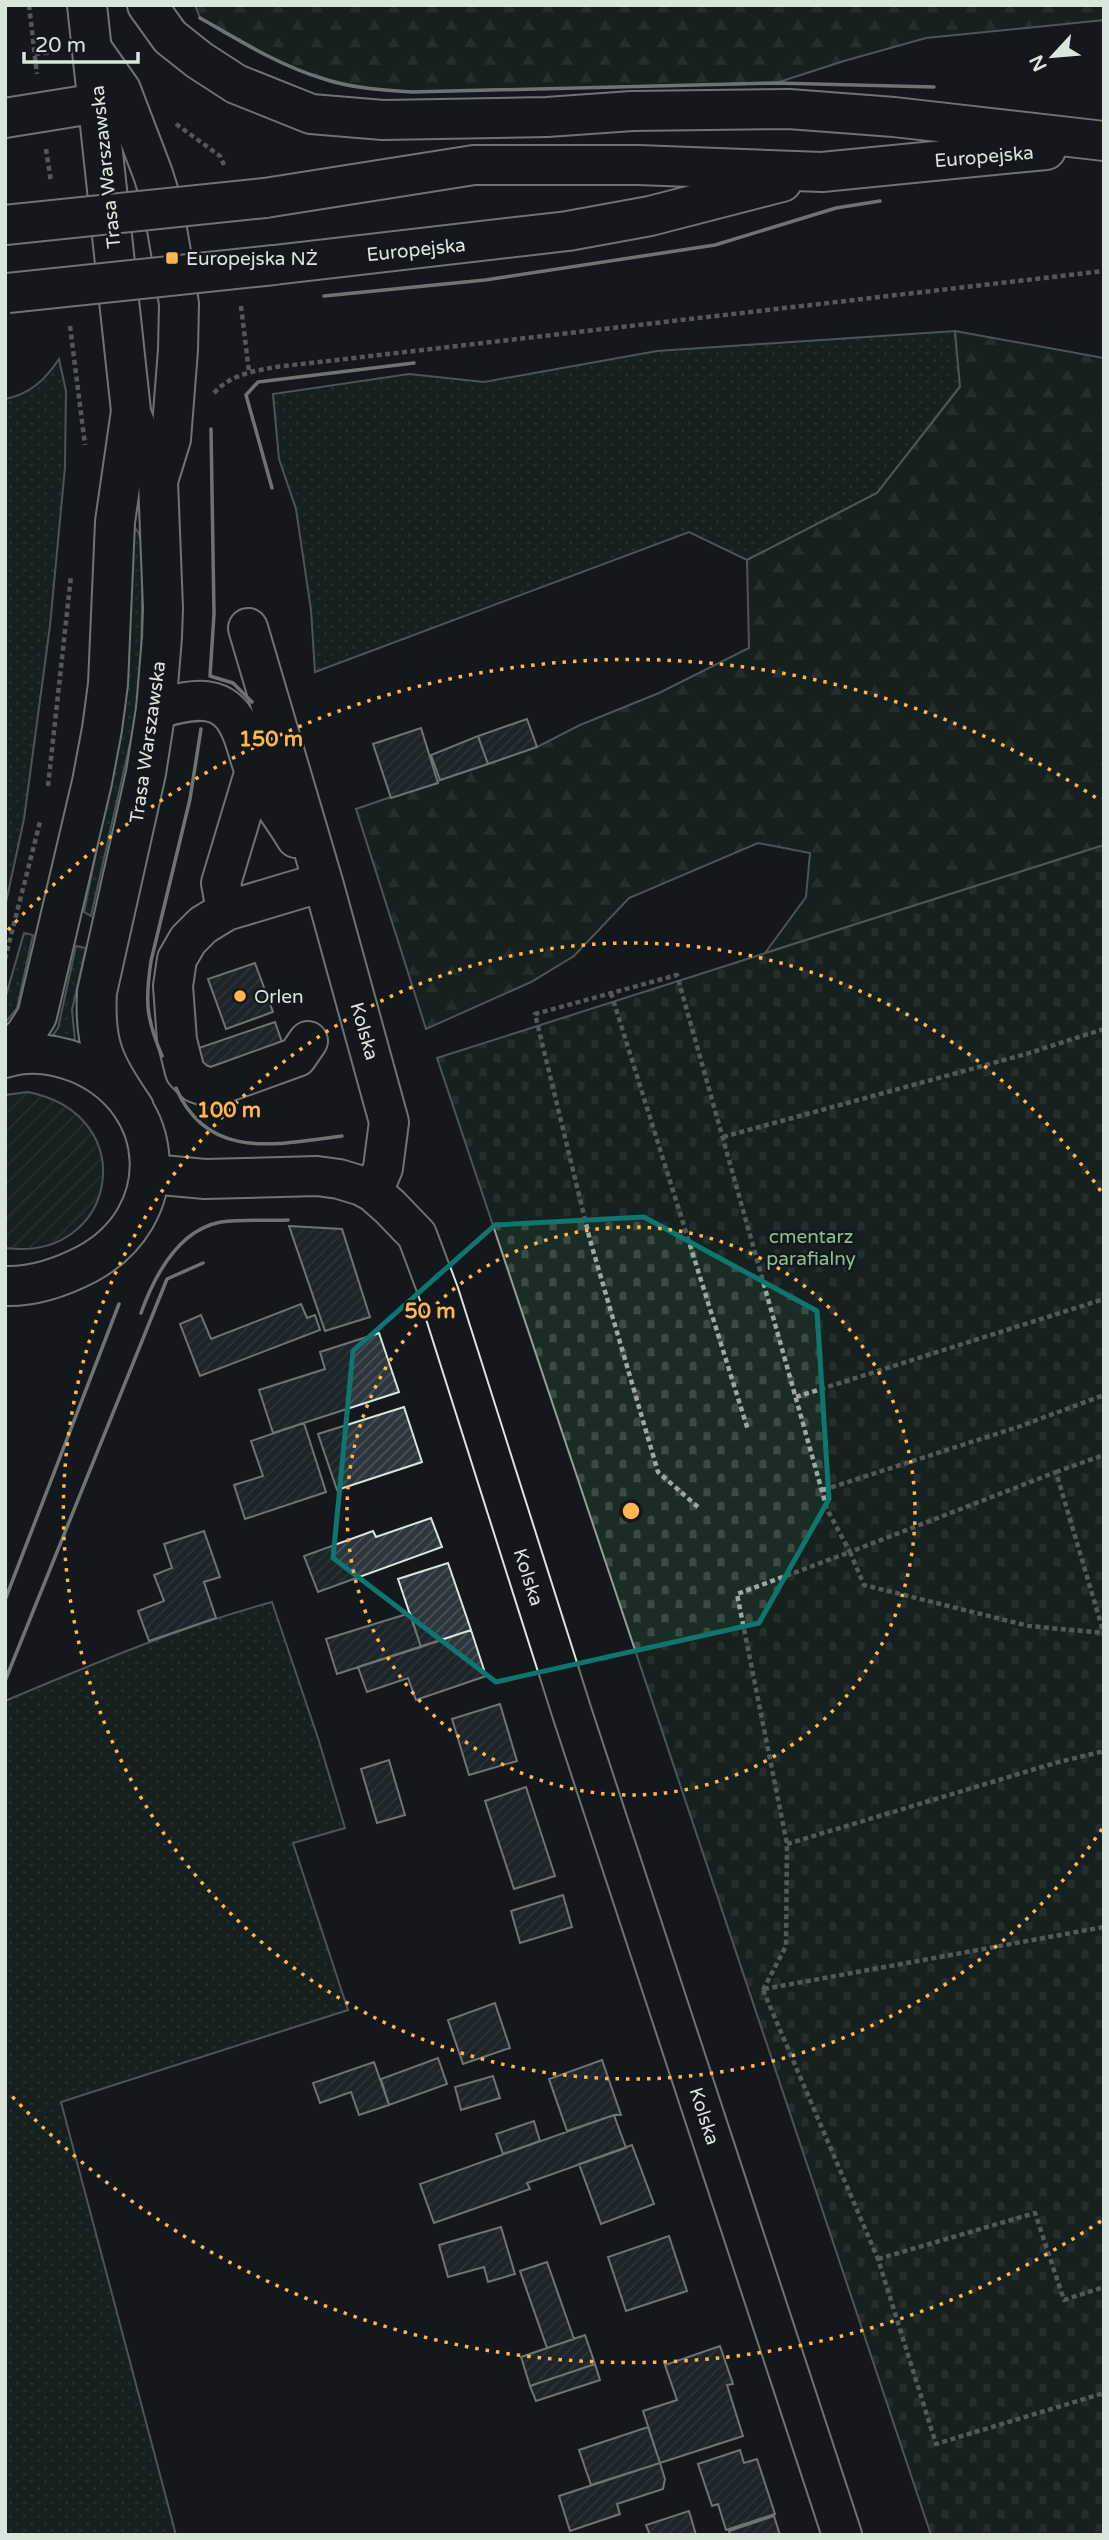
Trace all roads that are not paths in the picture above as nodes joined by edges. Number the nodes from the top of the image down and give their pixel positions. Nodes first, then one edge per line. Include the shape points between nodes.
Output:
1 (87, 5) edge
2 (147, 5) edge
3 (92, 49) junction
4 (98, 103) junction
5 (24, 116) edge
6 (1104, 141) edge
7 (1104, 147) edge
8 (822, 172) junction
9 (5, 225) edge
10 (7, 294) edge
11 (131, 411) junction
12 (158, 481) junction
13 (248, 628) dead end
14 (156, 709) junction
15 (254, 770) junction
16 (323, 882) junction
17 (226, 911) junction
18 (362, 1023) junction
19 (5, 1056) edge
20 (134, 1108) junction
21 (151, 1174) junction
22 (373, 1192) junction
23 (57, 1278) junction
24 (5, 1286) edge
25 (5, 1318) edge
26 (842, 2535) edge

1 - 3 main road
2 - 6 main road via 170,37 199,60 236,84 311,114 383,120 789,109
3 - 4 main road, Trasa Warszawska
3 - 12 main road via 121,90 163,206 172,257 178,351 171,439
4 - 5 main road
4 - 11 main road, Trasa Warszawska
7 - 8 main road, Europejska
8 - 9 main road, Europejska, bridge via 474,165 265,198
8 - 10 main road, Europejska, bridge via 650,216 568,231
11 - 12 main road, Trasa Warszawska
11 - 19 main road, Trasa Warszawska via 115,522 108,684 92,782 37,1016
12 - 14 main road, Trasa Warszawska via 163,608
13 - 16 main road, Kolska
14 - 15 main road via 191,701 223,706 242,731
14 - 20 main road, Trasa Warszawska via 144,786 97,992 96,1030 104,1058
15 - 16 main road
15 - 17 main road via 222,883
16 - 17 main road
16 - 18 main road, Kolska
17 - 18 main road via 203,925 177,959 173,986 177,1040 185,1072 292,1036 308,1041
18 - 22 main road, Kolska via 389,1122 383,1168
19 - 20 main road via 36,1054 66,1059 90,1069
20 - 21 main road via 148,1140
21 - 22 main road via 205,1179 328,1177
21 - 23 main road via 146,1198 115,1243 92,1261
22 - 26 main road, Kolska via 417,1235 439,1294
23 - 24 main road
23 - 25 main road via 24,1297

